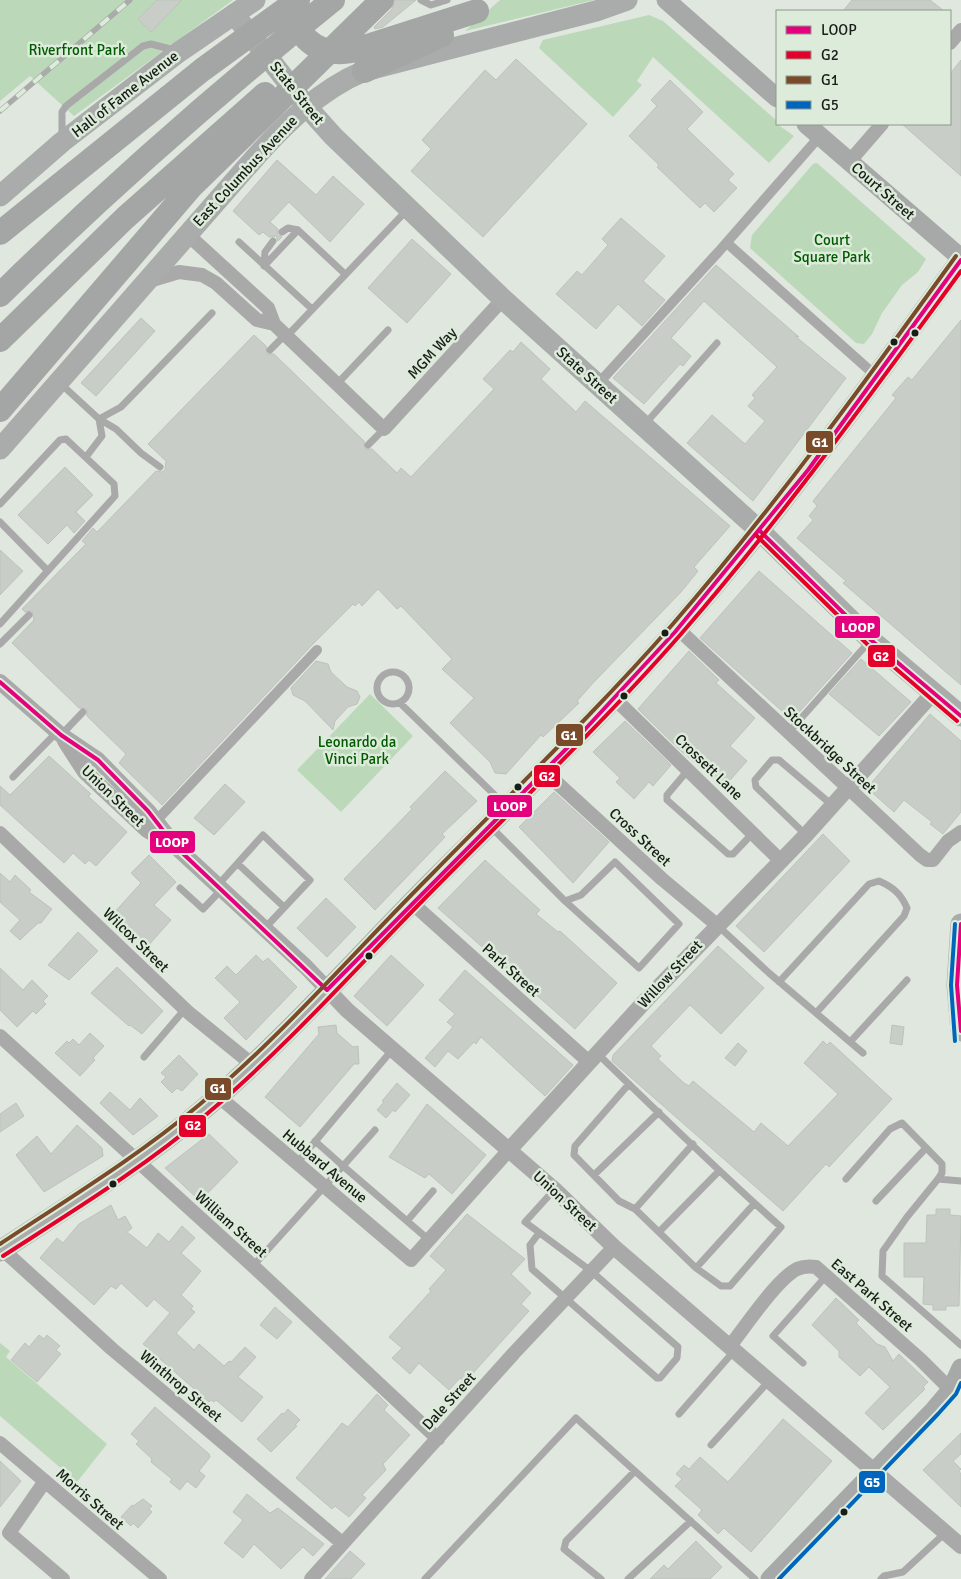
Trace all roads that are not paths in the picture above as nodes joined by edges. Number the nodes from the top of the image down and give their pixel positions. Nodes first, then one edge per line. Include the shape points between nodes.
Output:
1 (255, 0) edge
2 (298, 0) edge
3 (333, 0) edge
4 (381, 0) edge
5 (421, 0) edge
6 (447, 0) edge
7 (628, 0) edge
8 (666, 0) edge
9 (483, 6) edge
10 (234, 14) junction
11 (961, 30) edge
12 (951, 42) edge
13 (364, 71) junction
14 (776, 97) edge
15 (307, 107) junction
16 (881, 125) edge
17 (813, 130) edge
18 (223, 142) junction
19 (849, 162) junction
20 (0, 196) edge
21 (408, 208) junction
22 (298, 230) junction
23 (282, 232) dead end
24 (0, 233) edge
25 (187, 234) junction
26 (274, 241) dead end
27 (239, 242) dead end
28 (726, 243) junction
29 (961, 259) edge
30 (264, 266) junction
31 (345, 274) junction
32 (144, 283) junction
33 (0, 295) edge
34 (503, 299) junction
35 (312, 309) junction
36 (212, 313) dead end
37 (274, 324) junction
38 (388, 330) dead end
39 (286, 336) junction
40 (0, 340) edge
41 (717, 343) dead end
42 (270, 350) dead end
43 (876, 376) junction
44 (59, 382) junction
45 (337, 384) junction
46 (597, 385) junction
47 (0, 410) edge
48 (99, 419) junction
49 (643, 426) junction
50 (384, 429) junction
51 (368, 445) dead end
52 (0, 449) edge
53 (86, 456) junction
54 (160, 467) dead end
55 (0, 504) edge
56 (0, 522) edge
57 (760, 530) junction
58 (47, 570) junction
59 (29, 615) dead end
60 (0, 624) edge
61 (678, 629) junction
62 (871, 640) junction
63 (0, 644) edge
64 (317, 650) dead end
65 (0, 682) edge
66 (933, 693) junction
67 (614, 698) junction
68 (400, 703) junction
69 (83, 712) dead end
70 (961, 716) edge
71 (788, 732) junction
72 (59, 733) junction
73 (544, 770) junction
74 (688, 770) junction
75 (13, 777) dead end
76 (848, 789) junction
77 (507, 806) junction
78 (833, 806) junction
79 (156, 821) junction
80 (489, 825) junction
81 (961, 832) edge
82 (0, 833) edge
83 (753, 833) junction
84 (806, 835) junction
85 (176, 847) junction
86 (780, 860) junction
87 (238, 864) junction
88 (180, 888) dead end
89 (219, 888) junction
90 (565, 900) junction
91 (412, 903) junction
92 (284, 907) junction
93 (961, 924) edge
94 (717, 925) junction
95 (264, 929) junction
96 (907, 980) dead end
97 (779, 982) junction
98 (327, 990) junction
99 (185, 1008) junction
100 (816, 1013) junction
101 (960, 1034) edge
102 (0, 1036) edge
103 (850, 1042) junction
104 (392, 1050) junction
105 (863, 1053) dead end
106 (144, 1057) dead end
107 (593, 1057) junction
108 (253, 1065) junction
109 (630, 1084) junction
110 (218, 1096) junction
111 (658, 1112) junction
112 (375, 1130) dead end
113 (314, 1141) junction
114 (693, 1144) junction
115 (926, 1148) junction
116 (509, 1150) junction
117 (138, 1161) junction
118 (297, 1163) junction
119 (343, 1166) junction
120 (719, 1171) junction
121 (594, 1175) junction
122 (846, 1179) dead end
123 (938, 1179) junction
124 (961, 1181) edge
125 (326, 1187) junction
126 (555, 1190) junction
127 (434, 1191) dead end
128 (876, 1202) dead end
129 (754, 1204) junction
130 (635, 1209) junction
131 (407, 1221) junction
132 (539, 1232) junction
133 (659, 1232) junction
134 (429, 1240) junction
135 (614, 1247) junction
136 (1, 1250) edge
137 (411, 1260) joint
138 (253, 1266) junction
139 (696, 1268) junction
140 (591, 1271) junction
141 (827, 1275) junction
142 (564, 1299) junction
143 (961, 1345) edge
144 (733, 1348) junction
145 (803, 1363) dead end
146 (961, 1368) edge
147 (769, 1380) junction
148 (956, 1388) edge
149 (679, 1414) dead end
150 (438, 1439) junction
151 (0, 1443) edge
152 (711, 1446) dead end
153 (635, 1471) junction
154 (873, 1471) junction
155 (44, 1481) junction
156 (691, 1521) junction
157 (945, 1533) junction
158 (342, 1543) junction
159 (961, 1546) edge
160 (904, 1576) edge
161 (63, 1579) edge
162 (160, 1579) edge
163 (311, 1579) edge
164 (425, 1579) edge
165 (601, 1579) edge
166 (628, 1579) edge
167 (755, 1579) edge
168 (770, 1579) edge
169 (881, 1579) edge

1 - 10 main road, Hall of Fame Avenue
2 - 9 highway via 297,18 304,36 318,48 335,53 352,51
2 - 24 highway via 180,87
3 - 33 highway via 199,111
4 - 18 highway
5 - 6 lane via 431,5
7 - 13 main road, East Columbus Avenue
8 - 14 main road
9 - 13 highway via 445,34
10 - 15 main road, State Street
10 - 20 main road, Hall of Fame Avenue via 62,142
11 - 12 street
13 - 15 main road, East Columbus Avenue via 339,83
15 - 21 main road, State Street
15 - 25 main road, East Columbus Avenue via 264,147
16 - 19 street
17 - 19 main road, Court Street
17 - 28 street
18 - 40 highway via 124,218
18 - 47 highway via 162,220
19 - 29 main road, Court Street
21 - 31 lane
21 - 34 main road, State Street
22 - 23 lane via 288,228
22 - 30 lane
22 - 31 lane
25 - 32 main road, East Columbus Avenue
25 - 37 street via 268,308
26 - 30 lane via 265,252
27 - 30 lane
28 - 43 street
28 - 46 street
29 - 43 main road
30 - 35 lane
31 - 35 lane
32 - 37 street via 173,273 197,273 216,283 257,320
32 - 44 main road, East Columbus Avenue
34 - 46 main road, State Street
34 - 50 street, MGM Way
35 - 39 lane
36 - 48 lane via 121,407
37 - 39 street
38 - 45 lane
39 - 42 lane
39 - 45 street
41 - 49 lane
43 - 57 main road
44 - 48 lane
44 - 52 main road, East Columbus Avenue
45 - 50 street
46 - 49 main road, State Street
48 - 53 lane via 102,436
48 - 54 lane via 116,429
49 - 57 main road, State Street
50 - 51 lane
53 - 55 lane via 66,438 60,440
53 - 58 lane via 114,484 115,496
56 - 58 lane
57 - 61 main road
57 - 62 main road, State Street
58 - 60 lane
59 - 63 lane
61 - 67 main road
61 - 71 street, Stockbridge Street
62 - 66 main road, State Street
62 - 71 lane
64 - 79 street
65 - 72 street, Union Street
66 - 70 main road, State Street
66 - 76 street, Willow Street
67 - 73 main road
67 - 74 street, Crossett Lane
68 - 68 lane via 390,704 379,696 378,681 386,674 397,673 406,679 409,690
68 - 77 lane
69 - 72 lane
71 - 76 street, Stockbridge Street
72 - 75 lane
72 - 79 street, Union Street via 98,760
72 - 85 street, Union Street via 85,772 147,830
73 - 77 main road
73 - 94 street, Cross Street
74 - 83 street, Crossett Lane
74 - 83 lane via 667,795 667,800 728,854 733,854
76 - 78 street, Willow Street
76 - 81 street, Stockbridge Street via 928,860 933,860 948,840
77 - 80 main road
78 - 84 street, Willow Street
78 - 84 lane via 779,760 772,760 755,780 756,787
79 - 85 street, Union Street
80 - 90 lane
80 - 91 main road
82 - 99 street, Wilcox Street
83 - 86 street, Crossett Lane
84 - 86 street, Willow Street
85 - 89 street, Union Street
86 - 94 street, Willow Street
87 - 89 lane
87 - 92 lane
87 - 92 lane via 263,836 310,880
88 - 89 lane via 203,909
89 - 95 street, Union Street
90 - 90 lane via 639,968 679,924 615,862 581,895
91 - 98 main road
91 - 107 street, Park Street
92 - 95 lane
93 - 101 main road via 958,971
94 - 97 lane
94 - 107 street, Willow Street
95 - 98 street, Union Street
96 - 103 lane
97 - 100 lane
97 - 100 lane via 869,884 879,881 891,886 903,897 907,908 904,916
98 - 104 street, Union Street
98 - 108 main road
99 - 106 lane
99 - 108 street, Wilcox Street
100 - 103 lane
102 - 117 street, William Street
103 - 105 lane
104 - 113 lane
104 - 116 street, Union Street
107 - 109 lane
107 - 116 street, Willow Street
108 - 110 main road
109 - 111 lane
109 - 121 lane via 575,1146 574,1155
110 - 117 main road
110 - 118 street, Hubbard Avenue
111 - 114 lane
111 - 121 lane
112 - 119 lane
113 - 118 lane
113 - 119 lane
114 - 120 lane
114 - 130 lane
115 - 122 lane via 902,1123 890,1129
115 - 123 lane via 942,1164
115 - 128 lane
116 - 126 street, Union Street
116 - 134 street, Willow Street
117 - 136 main road
117 - 138 street, William Street
118 - 125 street, Hubbard Avenue
119 - 125 lane
119 - 131 lane
120 - 129 lane
120 - 133 lane
121 - 130 lane via 619,1201
123 - 124 lane
123 - 143 lane via 884,1251 882,1276
125 - 137 street, Hubbard Avenue
125 - 138 lane
126 - 132 lane via 525,1222
126 - 135 street, Union Street
127 - 131 lane
129 - 139 lane
129 - 139 lane via 781,1227 730,1286 721,1286
130 - 133 lane
131 - 134 lane
132 - 140 lane
132 - 142 lane via 530,1245 532,1269
133 - 139 lane
134 - 137 street, Willow Street
135 - 140 street, Dale Street
135 - 144 street, Union Street
136 - 158 street, Winthrop Street via 112,1349
138 - 150 street, William Street
140 - 142 street, Dale Street
140 - 142 lane via 678,1347 677,1358 663,1376 657,1378
141 - 144 street, East Park Street via 816,1267 805,1266 795,1270 775,1290
141 - 145 lane via 773,1336
141 - 148 street, East Park Street
142 - 150 street, Dale Street
144 - 147 street, Union Street
144 - 149 lane
146 - 148 main road
147 - 152 lane
147 - 154 street, Union Street
148 - 154 main road
150 - 158 street, Dale Street
151 - 155 street, Morris Street
153 - 156 lane
153 - 164 lane via 576,1418
153 - 165 lane via 566,1541 564,1550
154 - 157 street, Union Street
154 - 168 main road
155 - 161 street via 9,1532
155 - 162 street, Morris Street
156 - 166 lane
156 - 167 lane
157 - 159 street, Union Street
157 - 160 lane
158 - 163 street, Dale Street
160 - 169 lane via 884,1576

